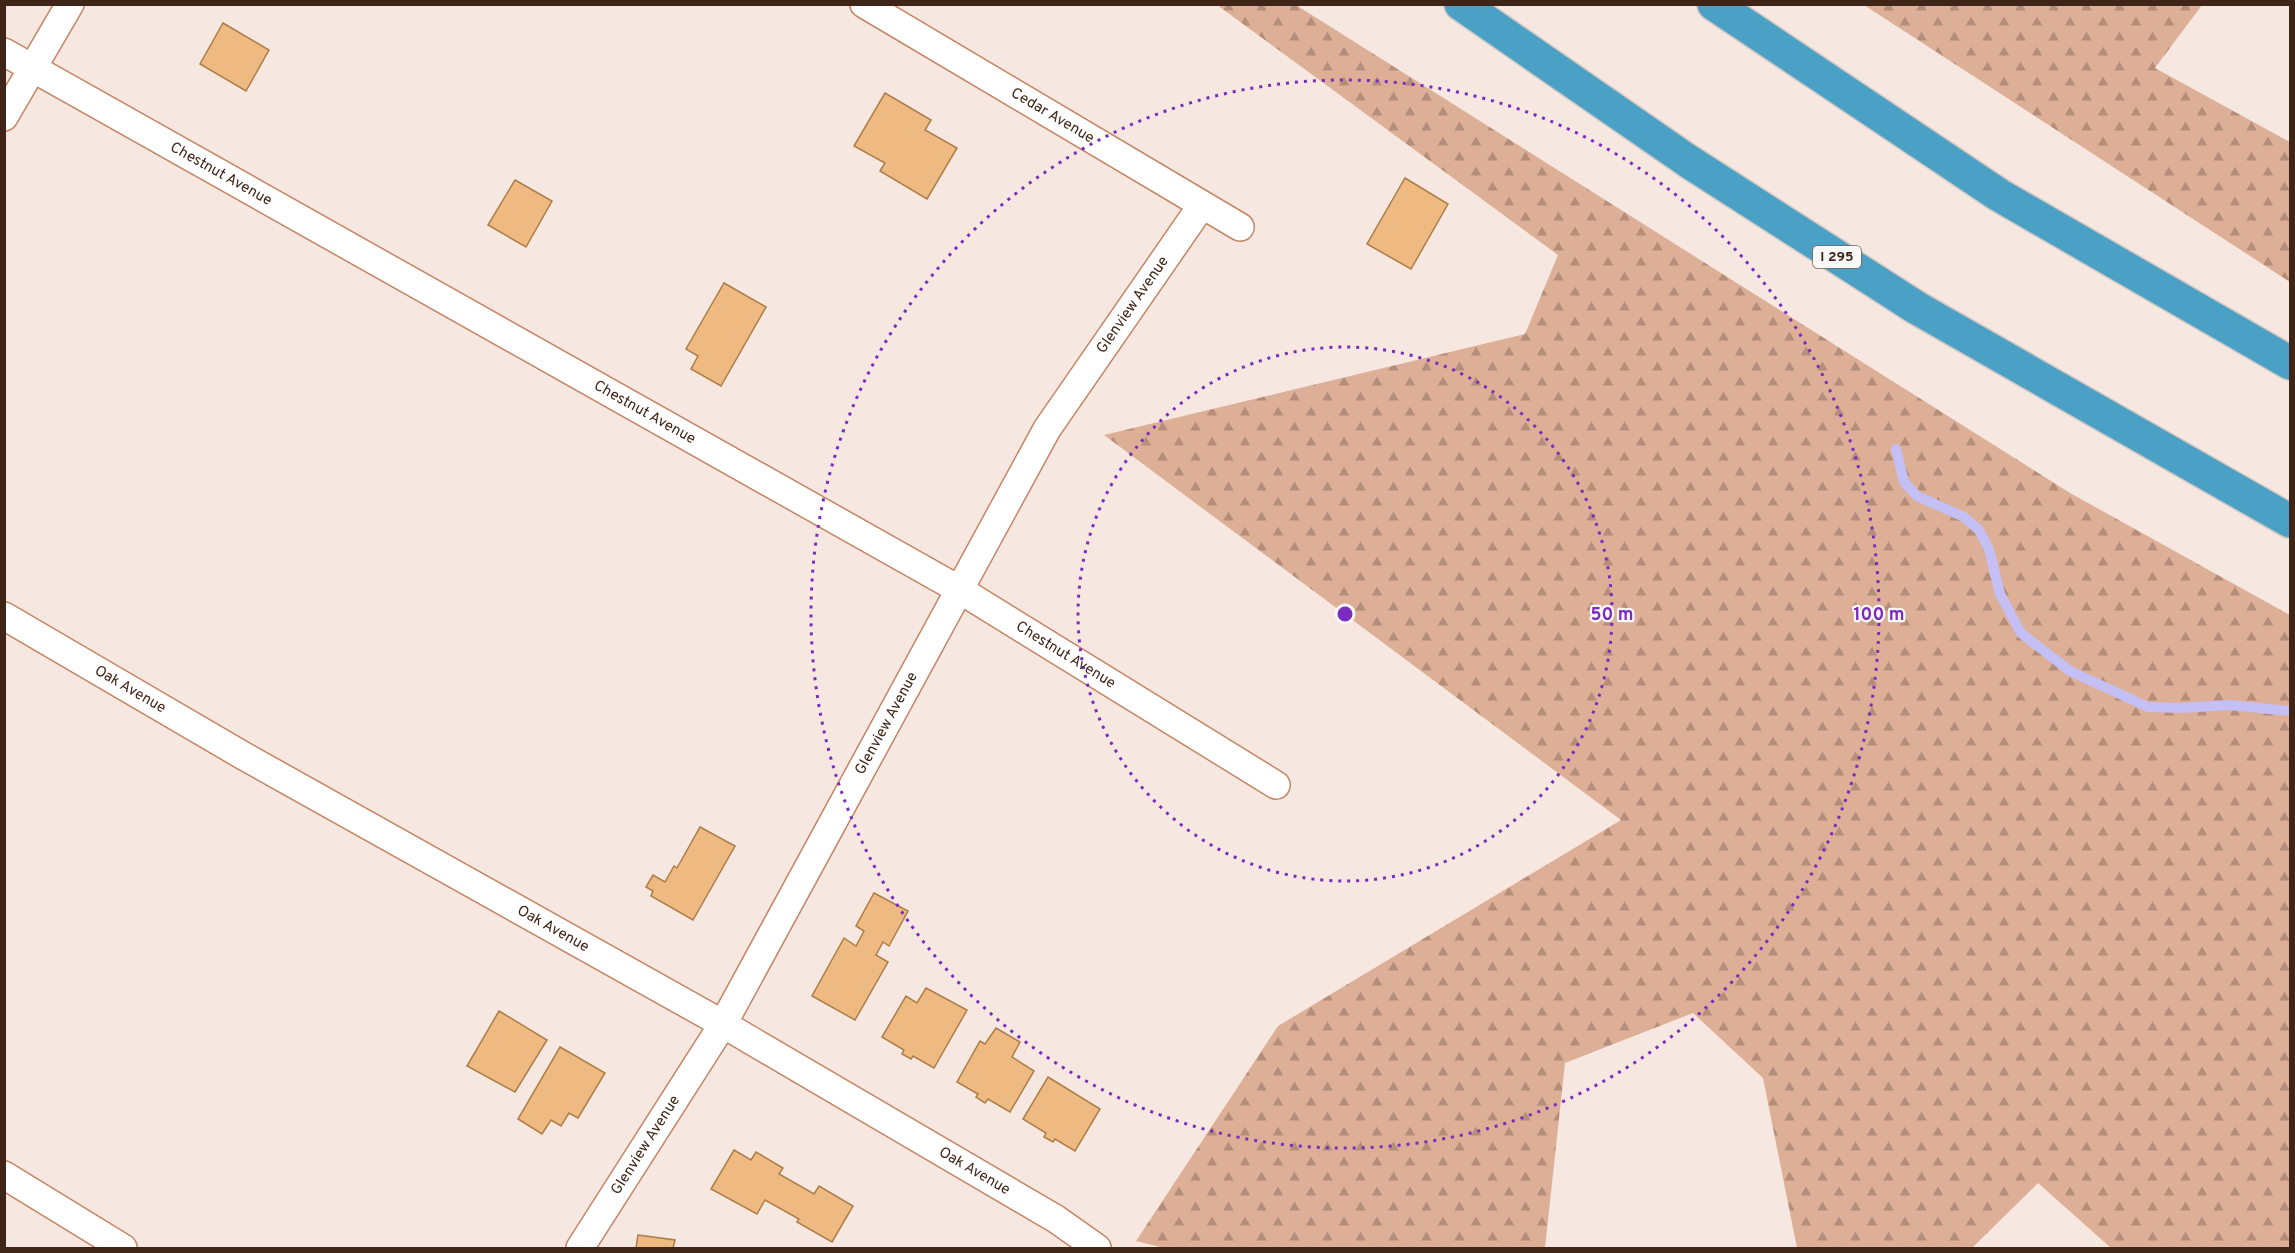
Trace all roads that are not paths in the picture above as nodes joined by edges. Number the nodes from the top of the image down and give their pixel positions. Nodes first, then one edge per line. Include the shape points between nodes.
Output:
1 (70, 4) edge
2 (864, 4) edge
3 (1461, 4) edge
4 (1714, 4) edge
5 (4, 52) edge
6 (33, 69) junction
7 (4, 117) edge
8 (1202, 205) junction
9 (1240, 226) dead end
10 (2290, 363) edge
11 (2290, 521) edge
12 (960, 590) junction
13 (4, 616) edge
14 (1276, 785) dead end
15 (723, 1024) junction
16 (4, 1175) edge
17 (123, 1248) edge
18 (580, 1248) edge
19 (1097, 1248) edge

1 - 6 street
2 - 8 street, Cedar Avenue
3 - 11 highway, I 295 via 1688,161 1917,308
4 - 10 highway via 1999,195
5 - 6 street, Chestnut Avenue
6 - 7 street
6 - 12 street, Chestnut Avenue
8 - 9 street, Cedar Avenue
8 - 12 street, Glenview Avenue via 1047,429
12 - 14 street, Chestnut Avenue
12 - 15 street, Glenview Avenue
13 - 15 street, Oak Avenue via 242,755
15 - 18 street, Glenview Avenue
15 - 19 street, Oak Avenue via 1056,1219
16 - 17 street

